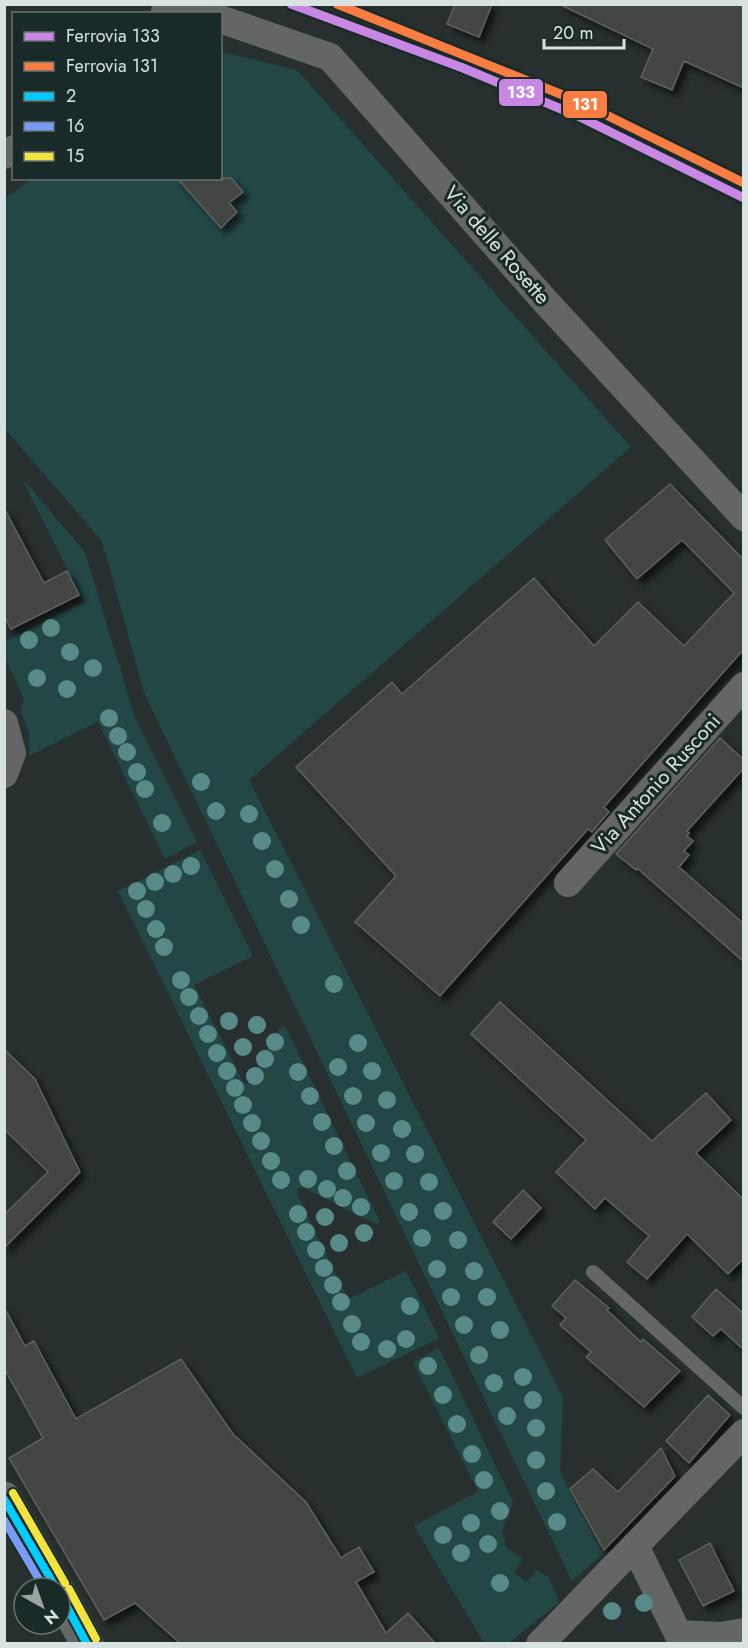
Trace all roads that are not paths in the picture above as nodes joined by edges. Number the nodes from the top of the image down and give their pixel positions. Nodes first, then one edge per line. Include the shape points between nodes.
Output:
1 (166, 10) edge
2 (198, 12) edge
3 (222, 21) edge
4 (744, 517) edge
5 (744, 686) edge
6 (4, 723) edge
7 (4, 774) edge
8 (568, 883) dead end
9 (593, 1272) dead end
10 (744, 1408) edge
11 (744, 1433) edge
12 (4, 1498) edge
13 (635, 1546) junction
14 (49, 1576) edge
15 (72, 1616) edge
16 (744, 1632) edge
17 (681, 1639) edge
18 (87, 1644) edge
19 (540, 1644) edge

1 - 2 street
3 - 4 street, Via delle Rosette via 330,57 545,301
5 - 8 street, Via Antonio Rusconi
6 - 7 street via 12,753
9 - 10 lane
11 - 13 street
12 - 14 main road
13 - 17 street
13 - 19 street
15 - 18 main road
16 - 17 street

